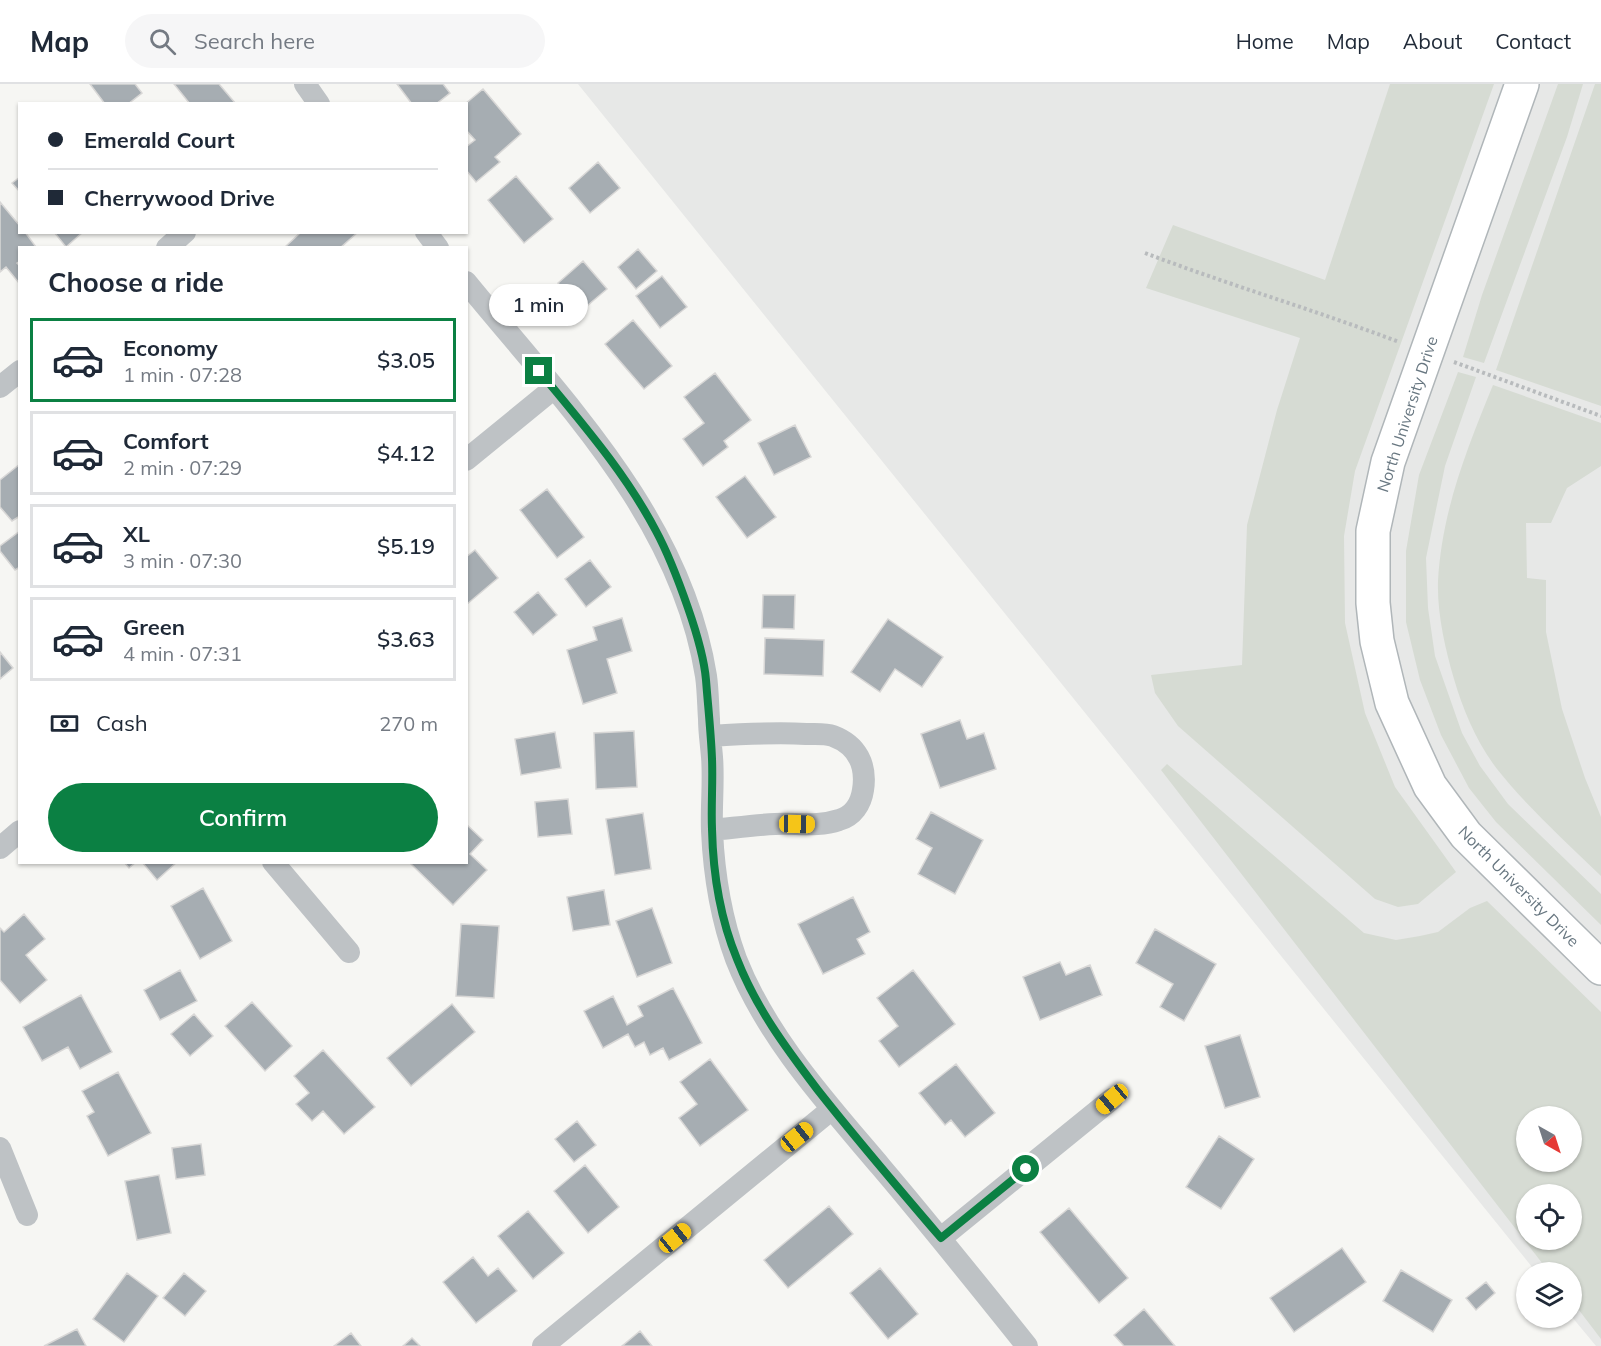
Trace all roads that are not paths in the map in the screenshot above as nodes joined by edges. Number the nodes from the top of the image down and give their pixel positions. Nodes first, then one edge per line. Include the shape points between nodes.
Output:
1 (305, 84) edge
2 (1522, 84) edge
3 (318, 102) edge
4 (183, 234) edge
5 (169, 246) edge
6 (468, 284) edge
7 (18, 373) edge
8 (0, 387) edge
9 (553, 388) junction
10 (468, 458) edge
11 (710, 736) junction
12 (712, 830) junction
13 (18, 833) edge
14 (0, 848) edge
15 (275, 864) edge
16 (349, 952) dead end
17 (1601, 968) edge
18 (1112, 1099) dead end
19 (832, 1109) junction
20 (0, 1148) edge
21 (27, 1215) dead end
22 (941, 1238) junction
23 (543, 1346) edge
24 (1027, 1346) edge

1 - 3 street
2 - 17 street, North University Drive via 1388,462 1373,531 1373,603 1377,641 1392,703 1430,786 1466,835
4 - 5 street
6 - 9 street
7 - 8 street
9 - 10 street
9 - 11 street via 600,446 656,531 694,626 706,677
11 - 12 street
11 - 12 street via 774,732 831,735 858,755 865,779 856,809 840,820 818,825
12 - 19 street via 717,888 736,959 776,1036
13 - 14 street
15 - 16 street
18 - 22 street
19 - 22 street
19 - 23 street
20 - 21 street
22 - 24 street

